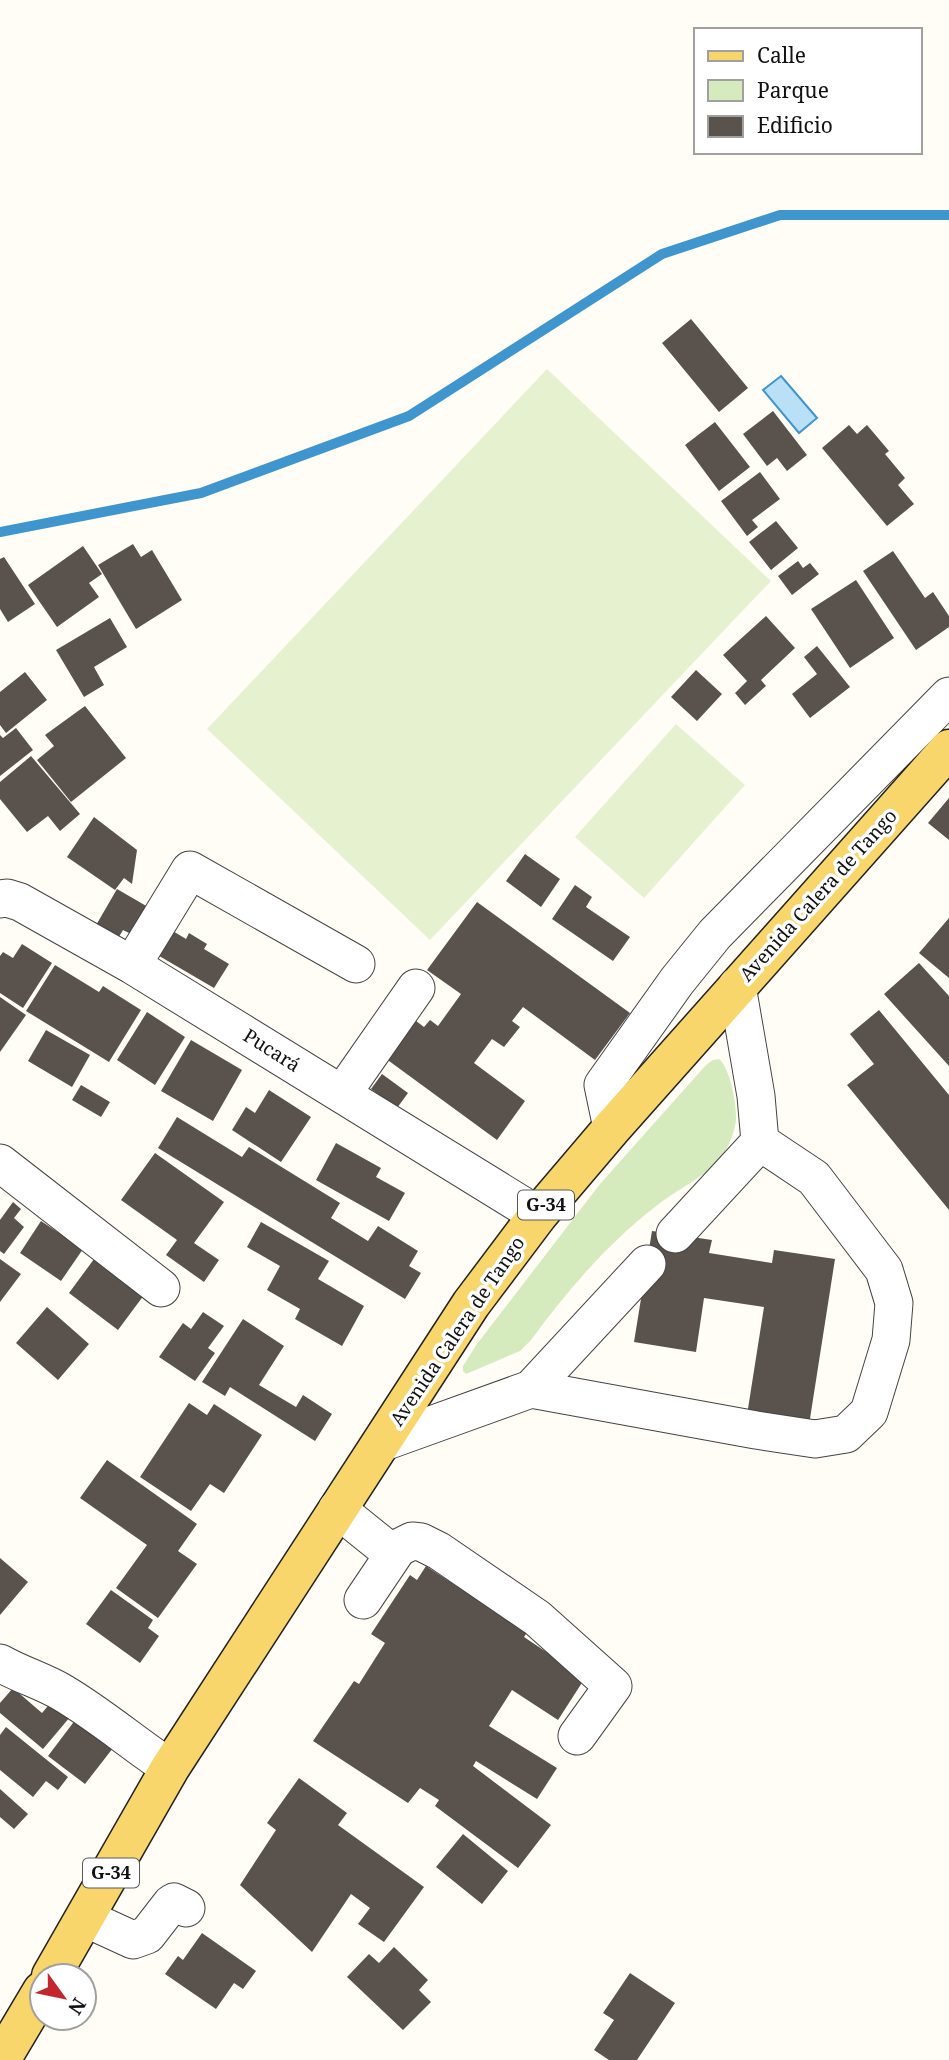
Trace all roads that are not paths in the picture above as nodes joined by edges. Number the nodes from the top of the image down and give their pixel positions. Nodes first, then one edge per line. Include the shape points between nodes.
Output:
1 (949, 696) edge
2 (949, 749) edge
3 (0, 899) edge
4 (356, 964) dead end
5 (132, 965) junction
6 (737, 986) junction
7 (416, 988) dead end
8 (342, 1094) junction
9 (612, 1128) junction
10 (760, 1142) junction
11 (0, 1163) edge
12 (538, 1215) junction
13 (675, 1234) dead end
14 (647, 1264) dead end
15 (161, 1288) dead end
16 (531, 1389) junction
17 (381, 1443) junction
18 (337, 1509) junction
19 (393, 1554) junction
20 (363, 1600) dead end
21 (0, 1663) edge
22 (578, 1736) dead end
23 (170, 1768) junction
24 (186, 1908) dead end
25 (85, 1918) junction
26 (59, 1962) edge
27 (28, 2018) edge
28 (7, 2058) edge

1 - 9 street via 768,878 677,981 603,1085
2 - 6 main road, Avenida Calera de Tango / G-34
3 - 5 street, Pucará via 20,902
4 - 5 street via 190,870
5 - 8 street, Pucará
6 - 9 main road, Avenida Calera de Tango / G-34
6 - 10 street
7 - 8 street
8 - 12 street, Pucará
9 - 12 main road, Avenida Calera de Tango / G-34
10 - 13 street
10 - 16 street via 814,1178 884,1270 894,1303 891,1340 869,1412 846,1434 815,1439
11 - 15 street
12 - 17 main road, Avenida Calera de Tango / G-34 via 471,1304
14 - 16 street
16 - 17 street
17 - 18 main road, Avenida Calera de Tango / G-34
18 - 19 street
18 - 23 main road, Avenida Calera de Tango / G-34
19 - 20 street
19 - 22 street via 412,1541 439,1551 537,1618 613,1686
21 - 23 street via 66,1695
23 - 25 main road, Avenida Calera de Tango / G-34
24 - 25 street via 174,1902 147,1935 133,1940
25 - 26 main road, Avenida Calera de Tango / G-34
27 - 28 main road

